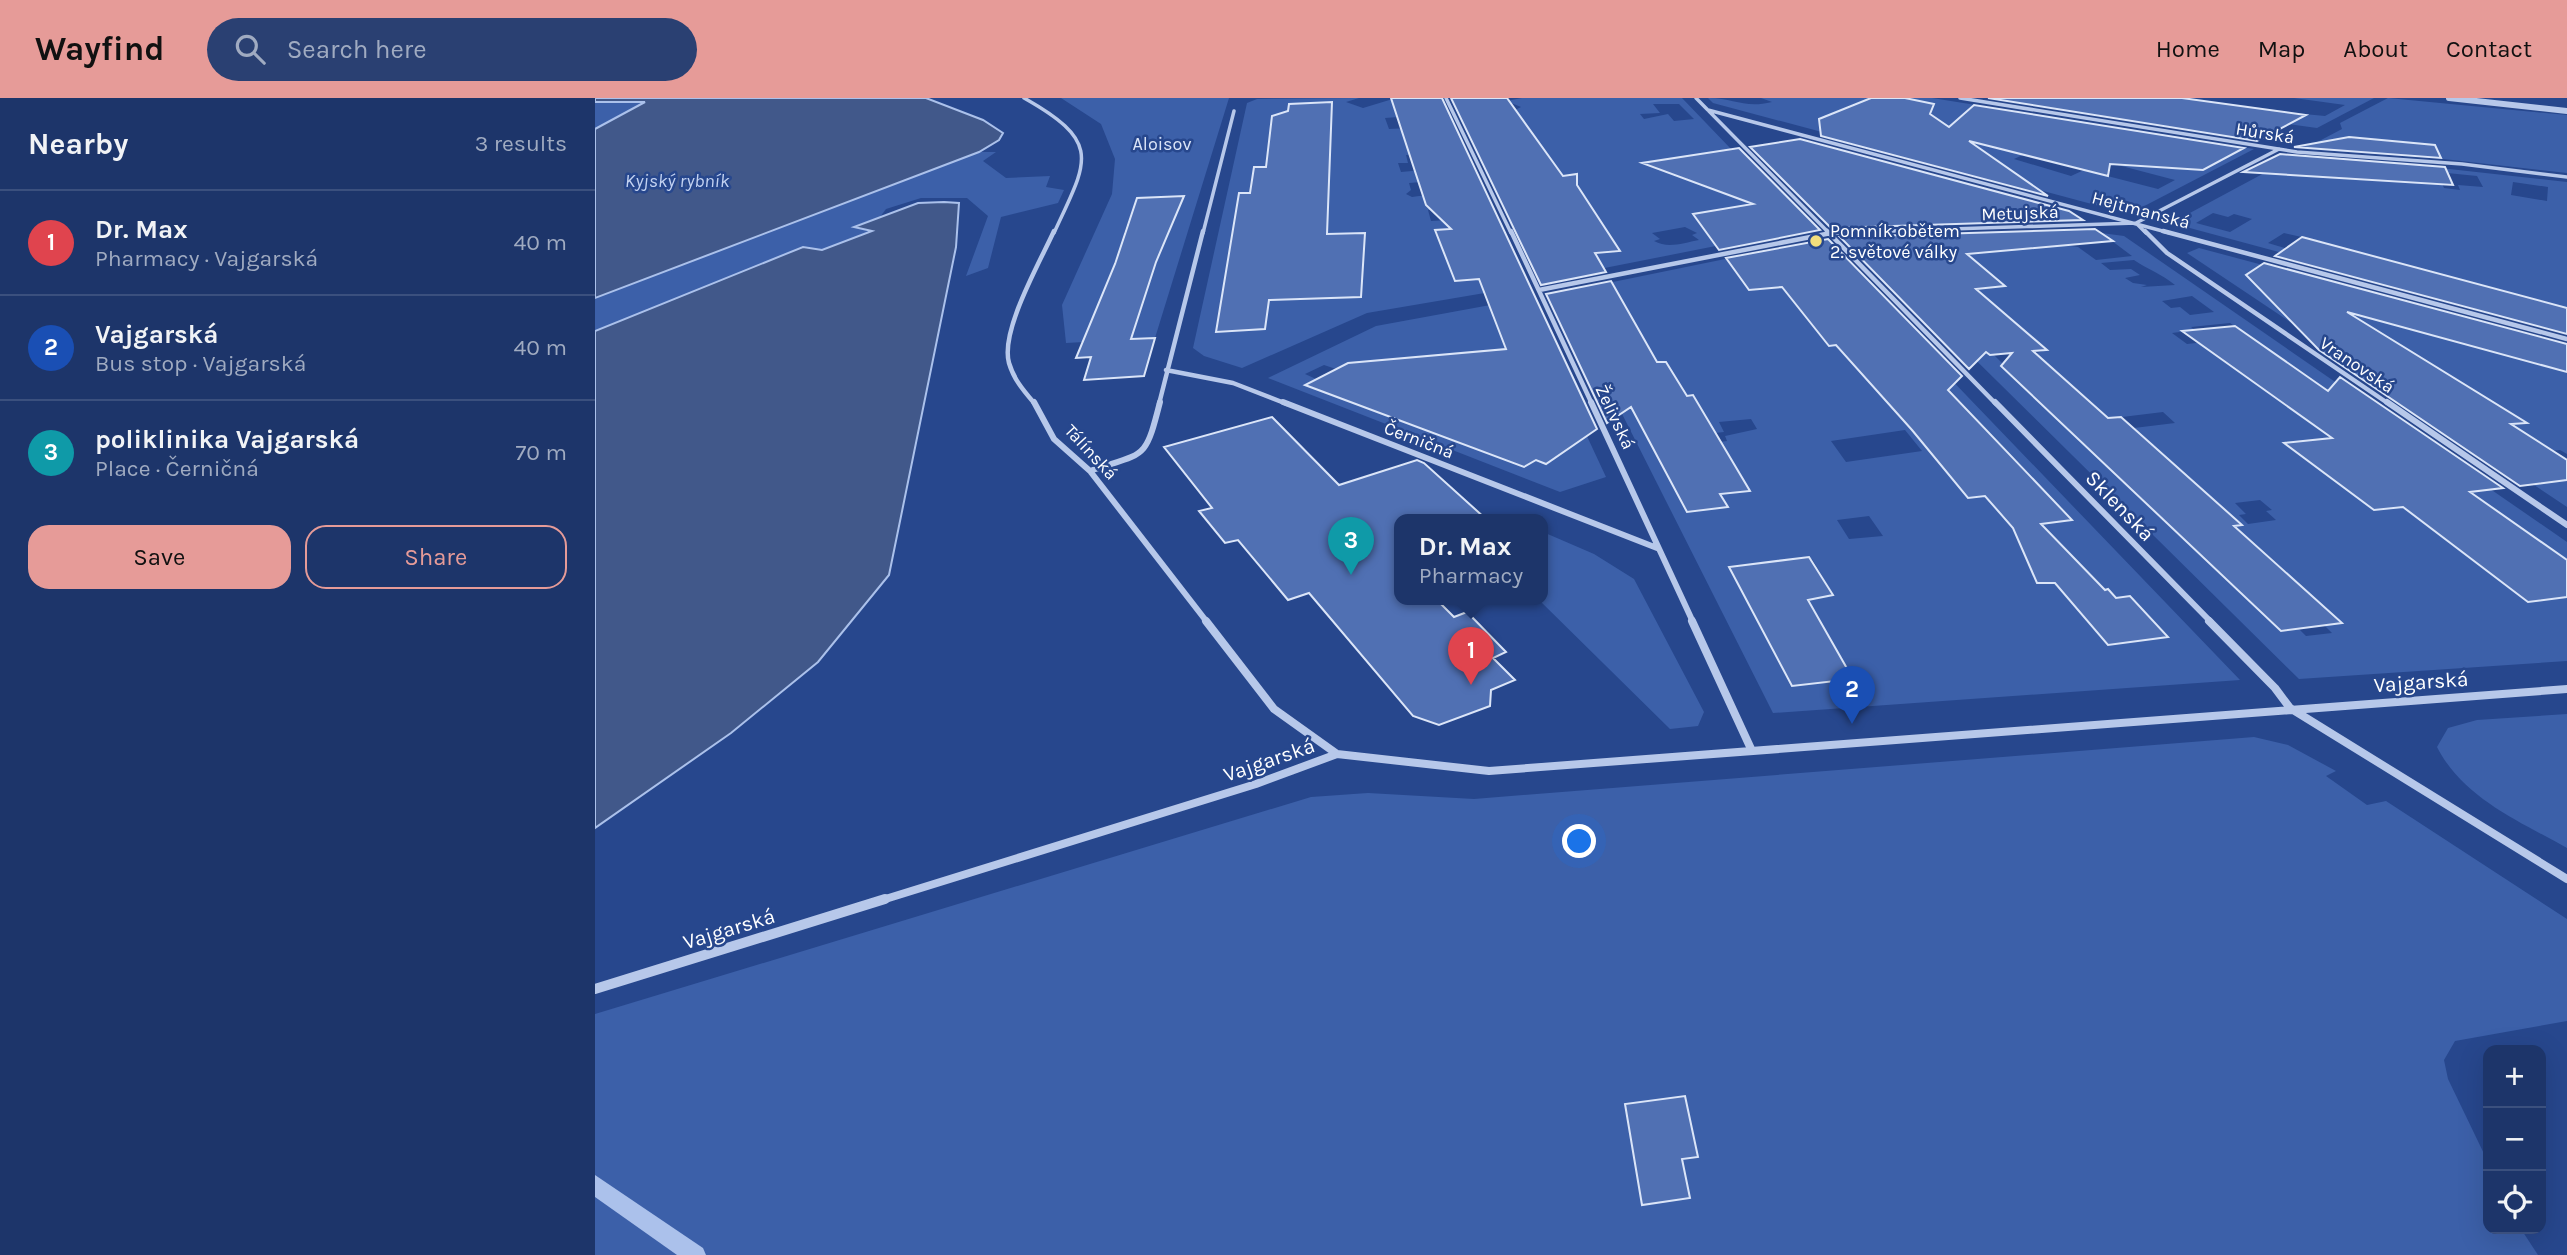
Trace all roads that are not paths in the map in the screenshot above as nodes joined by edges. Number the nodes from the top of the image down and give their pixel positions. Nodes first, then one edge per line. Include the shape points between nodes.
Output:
1 (1024, 98) edge
2 (1446, 98) edge
3 (1696, 98) edge
4 (2449, 98) edge
5 (1963, 99) edge
6 (1707, 110) junction
7 (1234, 111) dead end
8 (2567, 111) edge
9 (2279, 149) junction
10 (2567, 177) edge
11 (2136, 223) junction
12 (1831, 233) junction
13 (1539, 290) junction
14 (2567, 339) edge
15 (1166, 370) junction
16 (1090, 471) junction
17 (2567, 525) edge
18 (1658, 548) junction
19 (2567, 689) edge
20 (2290, 708) junction
21 (1752, 751) junction
22 (1337, 754) junction
23 (2567, 878) edge
24 (595, 989) edge

1 - 16 street, Tálínská via 1073,132 1084,153 1083,170 1018,309 1008,360 1017,383 1040,410 1054,439
2 - 13 street, Želivská
3 - 6 street, Sklenská
4 - 8 street
5 - 9 street, Hůrská
6 - 11 street, Hejtmanská
6 - 12 street, Sklenská
7 - 15 street
9 - 10 street, Hůrská
9 - 11 street, Metujská
11 - 12 street, Metujská
11 - 14 street, Hejtmanská
11 - 17 street, Vranovská via 2167,253
12 - 13 street, Metujská
12 - 20 street, Sklenská
13 - 18 street, Želivská
15 - 16 street via 1149,445 1140,454
15 - 18 street, Černičná via 1233,383
16 - 22 street, Tálínská via 1274,709
18 - 21 street, Želivská
19 - 20 street, Vajgarská
20 - 21 street, Vajgarská
20 - 23 street, Sklenská
21 - 22 street, Vajgarská via 1489,771
22 - 24 street, Vajgarská via 1243,788

